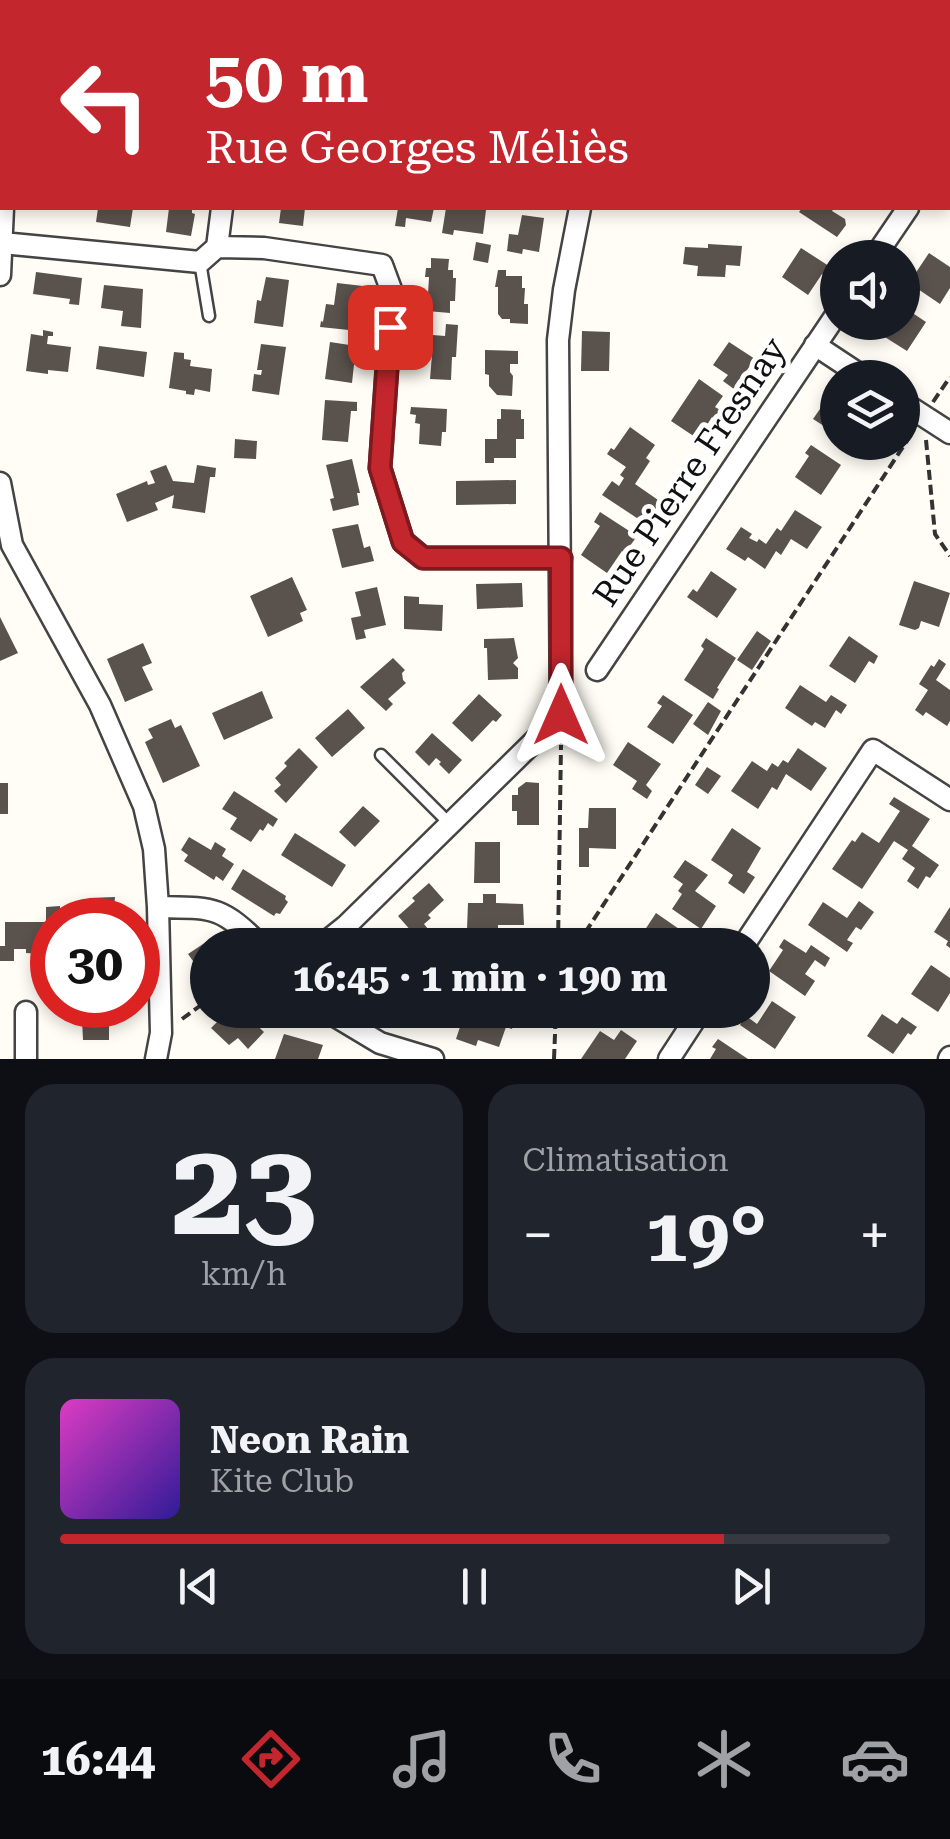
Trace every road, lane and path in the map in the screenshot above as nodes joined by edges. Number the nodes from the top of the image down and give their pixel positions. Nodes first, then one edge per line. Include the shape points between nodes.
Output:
1 (3, 210) edge
2 (222, 210) edge
3 (580, 210) edge
4 (907, 210) edge
5 (886, 240) edge
6 (2, 243) edge
7 (217, 247) junction
8 (200, 262) junction
9 (0, 275) edge
10 (210, 316) dead end
11 (820, 337) edge
12 (815, 344) junction
13 (839, 360) edge
14 (950, 376) edge
15 (920, 413) edge
16 (924, 416) junction
17 (950, 433) edge
18 (0, 484) edge
19 (950, 556) edge
20 (561, 558) junction
21 (597, 670) dead end
22 (561, 715) junction
23 (380, 755) dead end
24 (950, 800) edge
25 (450, 824) junction
26 (157, 898) edge
27 (160, 907) edge
28 (243, 928) edge
29 (344, 928) edge
30 (558, 928) edge
31 (588, 928) edge
32 (755, 928) edge
33 (160, 970) edge
34 (26, 1012) dead end
35 (190, 1013) edge
36 (355, 1028) edge
37 (555, 1028) edge
38 (689, 1028) edge
39 (162, 1034) junction
40 (26, 1059) edge
41 (156, 1059) edge
42 (433, 1059) edge
43 (554, 1059) edge
44 (669, 1059) edge

1 - 6 street
2 - 7 street
3 - 20 street via 558,340
4 - 5 street
6 - 8 street
6 - 9 street
7 - 8 street
7 - 20 street via 382,265 392,292 380,468 403,542 423,558
8 - 10 lane
11 - 12 street, Rue Pierre Fresnay
12 - 13 street
12 - 21 street, Rue Pierre Fresnay
14 - 16 path
15 - 16 street
16 - 17 street
16 - 19 path via 935,534
16 - 31 path
18 - 26 street via 12,545 100,705 144,806
20 - 22 street
22 - 25 street
22 - 30 path
23 - 25 lane
24 - 32 street via 873,750
25 - 29 street
27 - 28 street via 211,908
33 - 39 street
34 - 40 street
35 - 39 path
36 - 42 street
37 - 43 path
38 - 44 street
39 - 41 street

